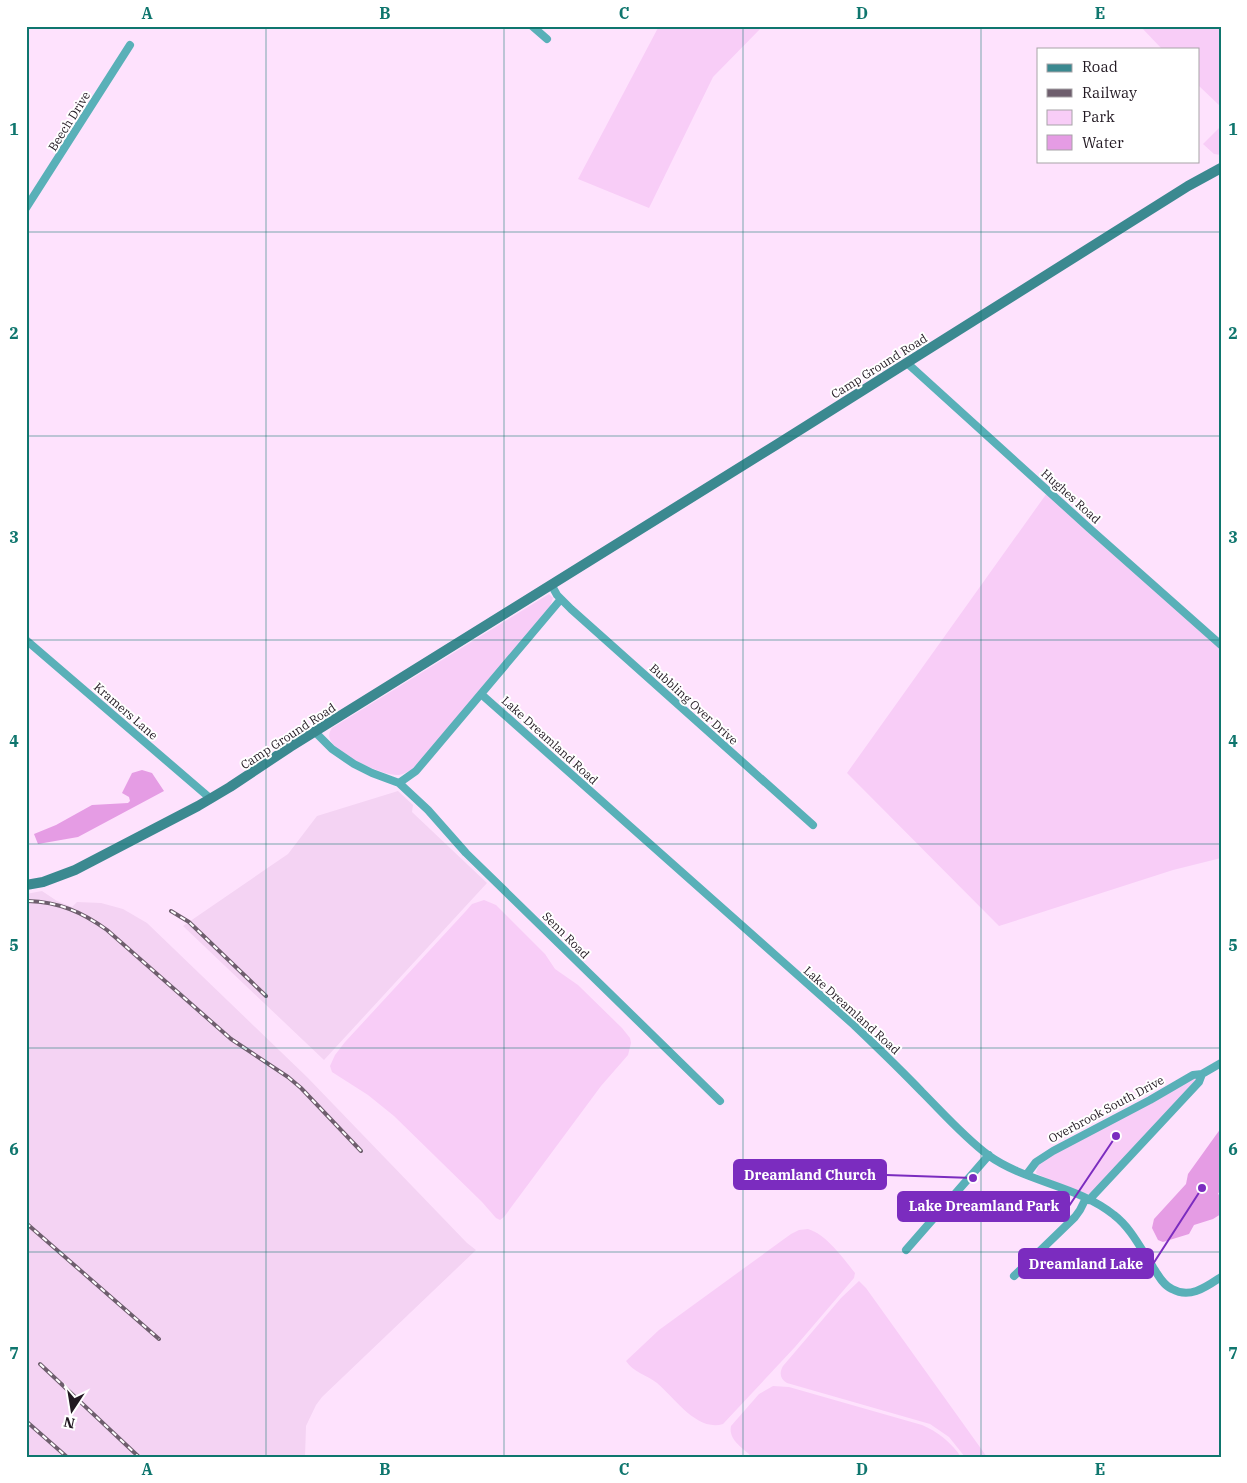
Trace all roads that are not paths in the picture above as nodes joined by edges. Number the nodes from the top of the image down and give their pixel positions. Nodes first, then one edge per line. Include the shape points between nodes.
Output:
1 (532, 26) edge
2 (547, 39) dead end
3 (130, 45) dead end
4 (1221, 168) edge
5 (26, 208) edge
6 (907, 363) junction
7 (552, 586) junction
8 (561, 599) junction
9 (26, 640) edge
10 (1221, 644) edge
11 (481, 694) junction
12 (314, 732) junction
13 (399, 783) junction
14 (211, 799) junction
15 (813, 825) dead end
16 (26, 885) edge
17 (1221, 1062) edge
18 (1202, 1074) junction
19 (720, 1100) dead end
20 (989, 1155) junction
21 (1027, 1174) junction
22 (1087, 1199) junction
23 (906, 1250) dead end
24 (1014, 1276) dead end
25 (1221, 1277) edge

1 - 2 street
3 - 5 street, Beech Drive
4 - 6 street, Camp Ground Road
6 - 7 street, Camp Ground Road
6 - 10 street, Hughes Road
7 - 8 street
7 - 12 street, Camp Ground Road
8 - 11 street
8 - 15 street, Bubbling Over Drive
9 - 14 street, Kramers Lane
11 - 13 street via 416,771
11 - 20 street, Lake Dreamland Road via 854,1025
12 - 13 street via 354,764
12 - 14 street, Camp Ground Road
13 - 19 street, Senn Road via 466,853
14 - 16 street, Camp Ground Road via 64,876
17 - 18 street
18 - 21 street, Overbrook South Drive via 1193,1075 1052,1151 1036,1162
18 - 22 street via 1199,1082
20 - 21 street, Lake Dreamland Road
20 - 23 street
21 - 22 street, Lake Dreamland Road
22 - 24 street via 1075,1217
22 - 25 street, Lake Dreamland Road via 1123,1222 1162,1281 1172,1289 1192,1292

